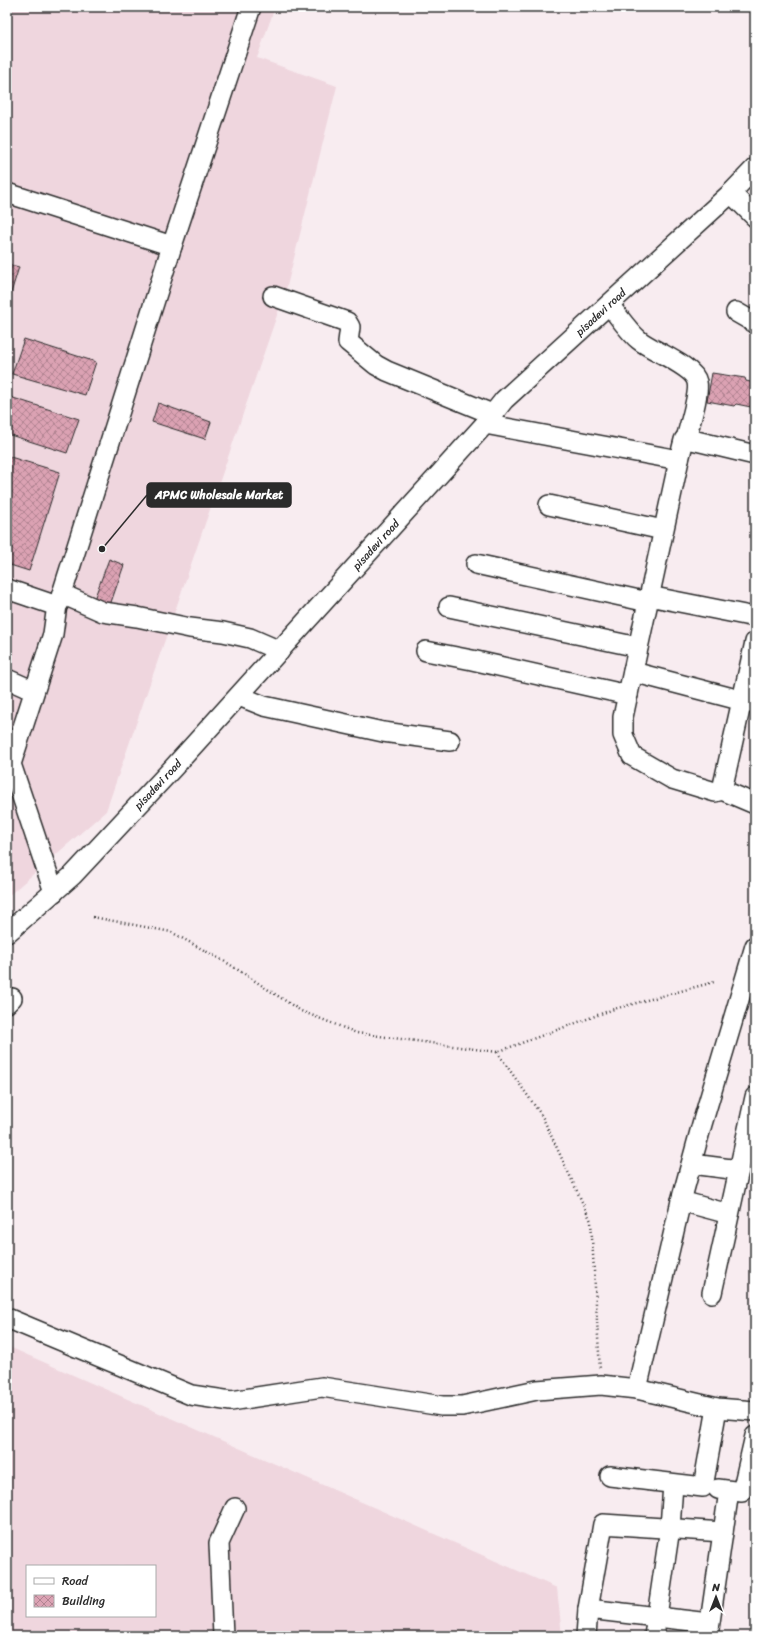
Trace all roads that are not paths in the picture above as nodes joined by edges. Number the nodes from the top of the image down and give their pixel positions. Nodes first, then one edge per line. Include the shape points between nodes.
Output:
1 (251, 7) edge
2 (755, 168) edge
3 (7, 193) edge
4 (730, 193) junction
5 (755, 217) edge
6 (172, 246) junction
7 (273, 296) dead end
8 (609, 305) junction
9 (736, 312) dead end
10 (755, 323) edge
11 (488, 419) junction
12 (686, 439) junction
13 (755, 455) edge
14 (679, 460) junction
15 (549, 505) dead end
16 (663, 530) junction
17 (476, 564) dead end
18 (7, 589) edge
19 (59, 599) junction
20 (648, 599) junction
21 (449, 606) dead end
22 (755, 618) edge
23 (755, 642) edge
24 (638, 647) junction
25 (280, 651) junction
26 (426, 651) dead end
27 (633, 672) junction
28 (7, 679) edge
29 (34, 691) junction
30 (628, 695) junction
31 (239, 696) junction
32 (749, 702) edge
33 (450, 741) dead end
34 (722, 790) junction
35 (755, 804) edge
36 (54, 892) junction
37 (7, 933) edge
38 (755, 946) edge
39 (750, 977) edge
40 (755, 1097) edge
41 (692, 1164) junction
42 (739, 1170) junction
43 (681, 1201) junction
44 (729, 1214) junction
45 (712, 1293) dead end
46 (7, 1318) edge
47 (637, 1389) junction
48 (717, 1408) junction
49 (755, 1411) edge
50 (755, 1436) edge
51 (752, 1463) edge
52 (610, 1476) dead end
53 (673, 1484) junction
54 (703, 1487) junction
55 (742, 1492) edge
56 (235, 1508) dead end
57 (670, 1528) junction
58 (723, 1532) junction
59 (588, 1609) junction
60 (657, 1617) junction
61 (708, 1630) edge
62 (223, 1636) edge
63 (586, 1636) edge
64 (654, 1636) edge

1 - 6 street
2 - 4 street, pisadevi road
3 - 6 street
4 - 5 street
4 - 8 street, pisadevi road
6 - 19 street
7 - 11 street via 347,322 350,327 348,342 376,365
8 - 11 street, pisadevi road via 504,400
8 - 12 street via 647,347 694,374 698,386
9 - 10 street
11 - 14 street
11 - 25 street, pisadevi road
12 - 13 street
12 - 14 street
14 - 16 street
15 - 16 street
16 - 20 street
17 - 20 street
18 - 19 street
19 - 25 street via 103,612 250,638
19 - 29 street via 52,634
20 - 22 street
20 - 24 street
21 - 24 street
23 - 32 street
24 - 27 street
25 - 31 street, pisadevi road
26 - 30 street
27 - 30 street
27 - 32 street
28 - 29 street
29 - 36 street via 11,764
30 - 34 street via 623,717 623,735 632,756 672,778 715,792
31 - 33 street via 264,706 383,732
31 - 36 street, pisadevi road via 73,875
32 - 34 street
34 - 35 street
36 - 37 street, pisadevi road
38 - 39 street
39 - 41 street
40 - 42 street
41 - 42 street
41 - 43 street
42 - 44 street
43 - 44 street
43 - 47 street
44 - 45 street
46 - 47 street via 191,1395 212,1399 231,1401 322,1387 442,1406 462,1406 537,1390 600,1385
47 - 48 street
48 - 49 street
48 - 54 street
50 - 51 street
51 - 55 street
52 - 53 street
53 - 54 street
53 - 57 street
54 - 55 street
55 - 58 street
56 - 62 street via 219,1543
57 - 58 street
57 - 59 street via 603,1524
57 - 60 street
58 - 61 street
59 - 60 street
59 - 63 street
60 - 61 street
60 - 64 street

